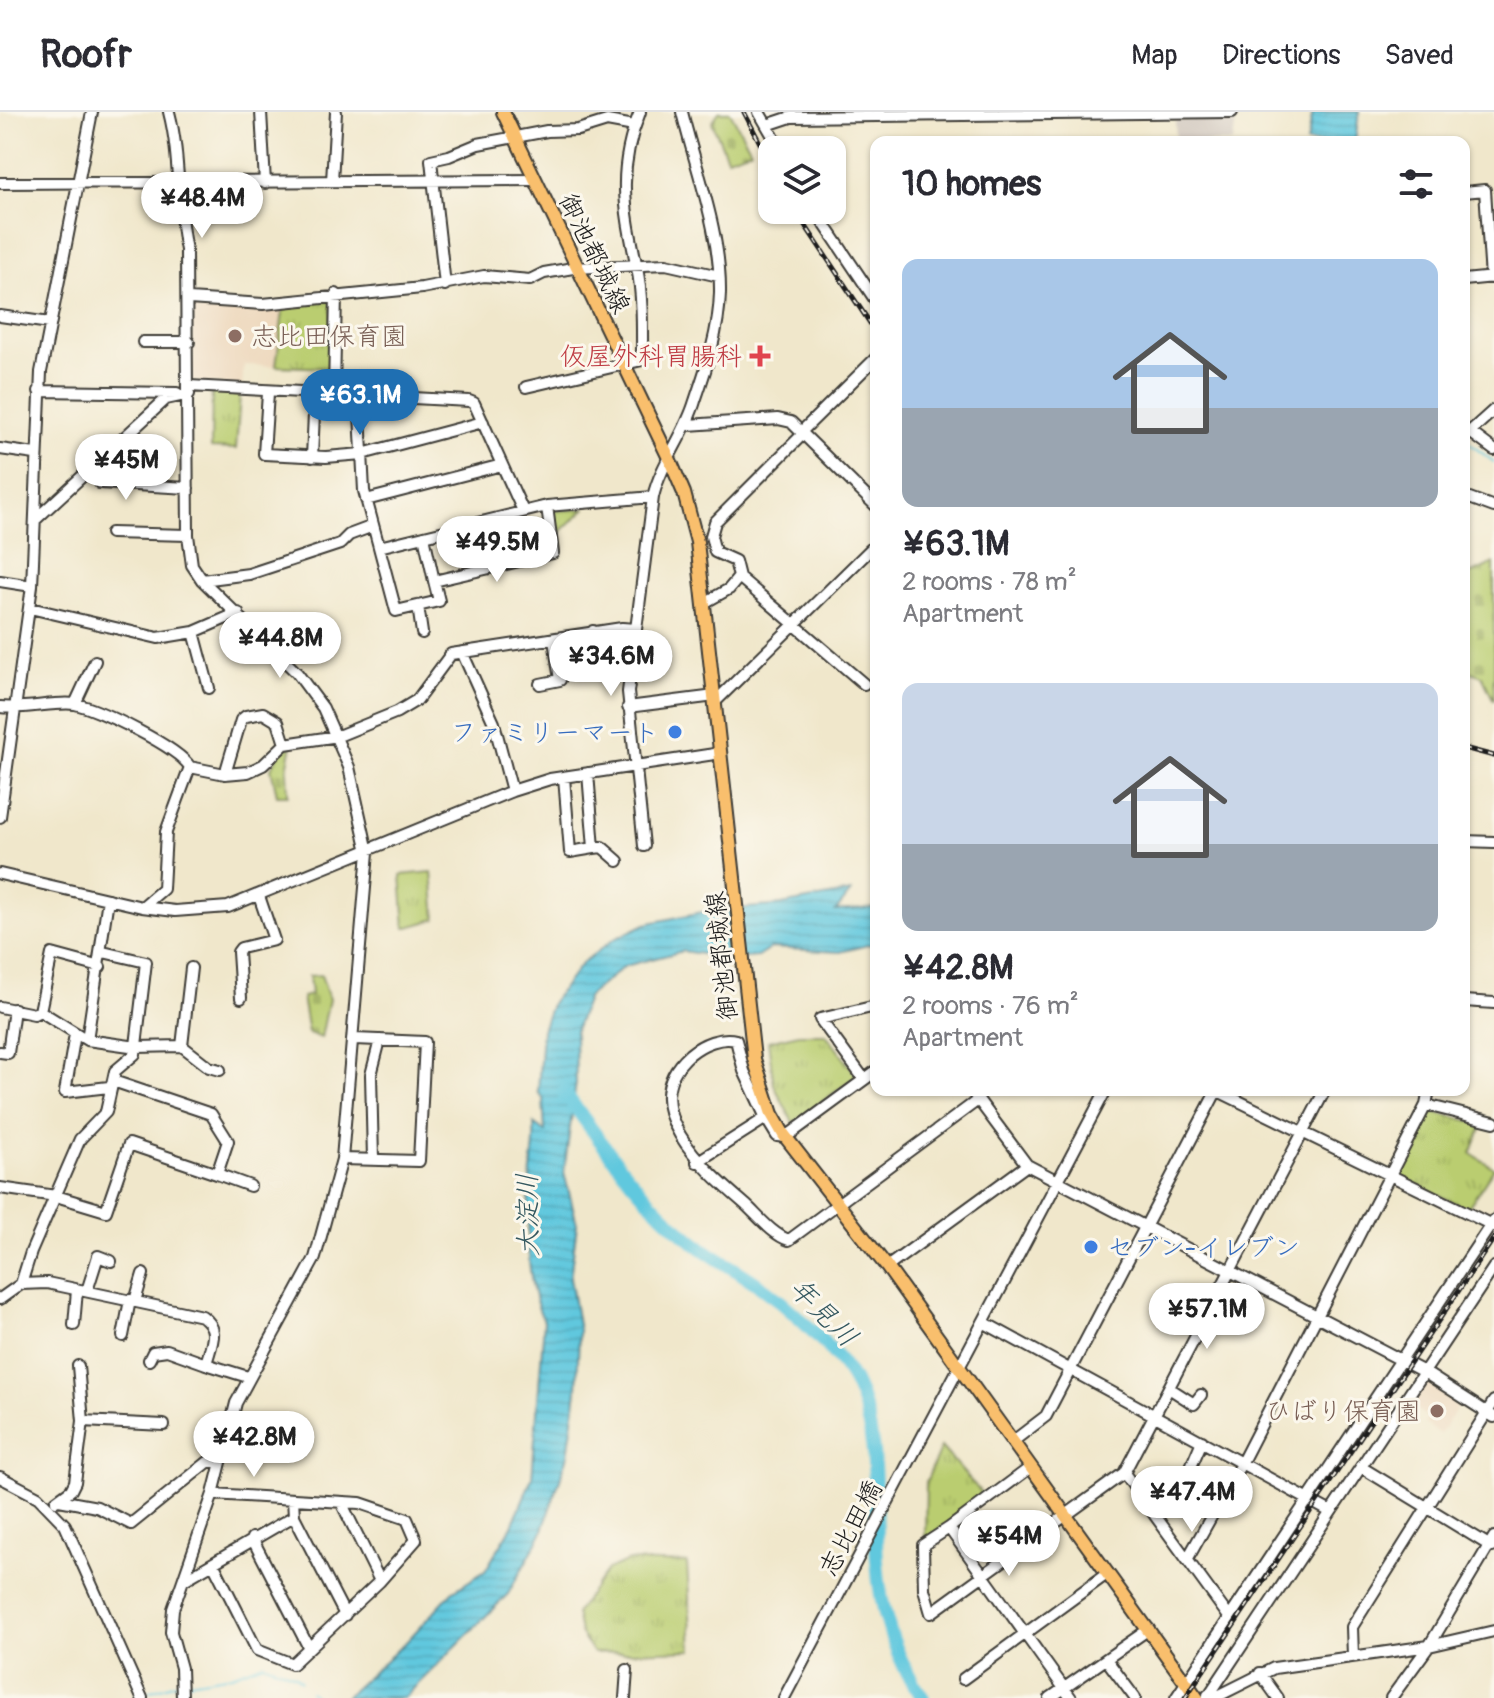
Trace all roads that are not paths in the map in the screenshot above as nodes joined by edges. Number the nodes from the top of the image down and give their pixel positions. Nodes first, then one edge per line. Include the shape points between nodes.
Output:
1 (91, 112) edge
2 (169, 112) edge
3 (261, 112) edge
4 (336, 112) edge
5 (503, 112) edge
6 (640, 112) edge
7 (682, 112) edge
8 (759, 112) edge
9 (1232, 112) edge
10 (1148, 113) edge
11 (994, 114) edge
12 (845, 115) edge
13 (604, 117) edge
14 (767, 125) junction
15 (634, 126) junction
16 (773, 136) edge
17 (516, 138) junction
18 (536, 180) junction
19 (332, 181) junction
20 (435, 181) junction
21 (265, 183) junction
22 (78, 185) junction
23 (176, 185) junction
24 (0, 186) edge
25 (1470, 191) edge
26 (824, 224) edge
27 (637, 266) junction
28 (580, 270) junction
29 (719, 276) junction
30 (1492, 278) edge
31 (1470, 280) edge
32 (445, 285) junction
33 (870, 292) edge
34 (336, 294) junction
35 (189, 299) junction
36 (0, 316) edge
37 (50, 323) junction
38 (143, 342) dead end
39 (189, 342) junction
40 (870, 364) edge
41 (625, 366) junction
42 (526, 387) dead end
43 (39, 391) junction
44 (186, 391) junction
45 (315, 392) junction
46 (334, 392) junction
47 (268, 393) junction
48 (359, 394) junction
49 (1494, 410) edge
50 (483, 422) junction
51 (688, 425) junction
52 (1470, 431) edge
53 (802, 433) junction
54 (1470, 436) edge
55 (0, 449) edge
56 (1494, 450) edge
57 (35, 454) junction
58 (362, 454) junction
59 (312, 457) junction
60 (669, 458) junction
61 (94, 462) junction
62 (502, 465) junction
63 (188, 488) junction
64 (653, 497) junction
65 (1470, 498) edge
66 (366, 500) junction
67 (870, 500) edge
68 (547, 506) junction
69 (1494, 507) edge
70 (523, 511) junction
71 (35, 520) junction
72 (373, 526) junction
73 (111, 533) dead end
74 (188, 535) junction
75 (424, 536) junction
76 (379, 547) junction
77 (870, 550) edge
78 (739, 577) junction
79 (202, 580) junction
80 (0, 581) edge
81 (434, 581) junction
82 (32, 586) junction
83 (704, 603) junction
84 (418, 606) junction
85 (30, 608) junction
86 (238, 613) junction
87 (795, 623) junction
88 (636, 629) junction
89 (593, 631) junction
90 (194, 632) junction
91 (422, 633) dead end
92 (554, 639) junction
93 (462, 652) junction
94 (95, 661) dead end
95 (597, 662) dead end
96 (540, 684) dead end
97 (864, 684) dead end
98 (209, 688) dead end
99 (715, 698) junction
100 (75, 704) junction
101 (0, 707) edge
102 (628, 707) junction
103 (16, 709) junction
104 (338, 736) junction
105 (285, 744) junction
106 (721, 753) junction
107 (190, 767) junction
108 (636, 767) junction
109 (588, 773) junction
110 (225, 774) junction
111 (564, 777) junction
112 (512, 791) junction
113 (1, 799) edge
114 (0, 817) edge
115 (1470, 841) edge
116 (1494, 842) edge
117 (644, 846) dead end
118 (594, 848) junction
119 (368, 852) junction
120 (618, 861) dead end
121 (0, 874) edge
122 (259, 896) junction
123 (108, 899) junction
124 (142, 907) junction
125 (103, 952) junction
126 (100, 967) junction
127 (191, 968) dead end
128 (241, 998) dead end
129 (1470, 1001) edge
130 (1494, 1003) edge
131 (0, 1007) edge
132 (870, 1007) edge
133 (14, 1009) junction
134 (40, 1011) junction
135 (75, 1034) junction
136 (355, 1039) junction
137 (87, 1040) junction
138 (380, 1040) junction
139 (182, 1046) junction
140 (137, 1047) junction
141 (0, 1052) edge
142 (220, 1070) dead end
143 (870, 1075) edge
144 (864, 1079) junction
145 (111, 1084) junction
146 (973, 1096) edge
147 (975, 1096) edge
148 (1103, 1096) edge
149 (1213, 1096) edge
150 (1228, 1096) edge
151 (1322, 1096) edge
152 (1428, 1096) edge
153 (1426, 1105) junction
154 (766, 1118) junction
155 (1494, 1122) edge
156 (1302, 1134) junction
157 (786, 1137) junction
158 (342, 1159) junction
159 (373, 1159) junction
160 (697, 1162) junction
161 (1027, 1165) junction
162 (217, 1174) junction
163 (1390, 1174) junction
164 (1057, 1182) junction
165 (250, 1186) dead end
166 (0, 1188) edge
167 (56, 1196) junction
168 (839, 1205) junction
169 (1493, 1223) edge
170 (1144, 1226) junction
171 (111, 1261) dead end
172 (887, 1267) junction
173 (1494, 1267) edge
174 (1229, 1271) junction
175 (143, 1274) dead end
176 (21, 1284) junction
177 (82, 1291) junction
178 (0, 1299) edge
179 (132, 1301) junction
180 (1315, 1315) junction
181 (983, 1322) junction
182 (74, 1325) dead end
183 (123, 1336) dead end
184 (149, 1360) dead end
185 (1400, 1361) junction
186 (206, 1364) junction
187 (78, 1366) dead end
188 (958, 1367) junction
189 (1070, 1370) junction
190 (1424, 1372) junction
191 (248, 1377) junction
192 (1169, 1388) junction
193 (1201, 1395) dead end
194 (1494, 1401) edge
195 (1490, 1414) edge
196 (1155, 1416) junction
197 (83, 1421) junction
198 (164, 1425) dead end
199 (1202, 1441) junction
200 (1012, 1442) junction
201 (221, 1461) junction
202 (1242, 1462) junction
203 (1031, 1467) junction
204 (1361, 1467) junction
205 (1124, 1473) junction
206 (1187, 1476) dead end
207 (0, 1477) edge
208 (213, 1494) junction
209 (1308, 1498) junction
210 (293, 1499) junction
211 (59, 1500) junction
212 (341, 1502) junction
213 (46, 1504) junction
214 (1427, 1508) junction
215 (1329, 1511) junction
216 (294, 1516) junction
217 (1067, 1516) junction
218 (949, 1528) junction
219 (252, 1538) junction
220 (1492, 1544) edge
221 (1188, 1558) junction
222 (214, 1565) junction
223 (1108, 1573) junction
224 (982, 1576) junction
225 (184, 1580) junction
226 (380, 1581) junction
227 (345, 1615) junction
228 (1229, 1617) junction
229 (1149, 1629) junction
230 (1494, 1631) edge
231 (1024, 1633) junction
232 (1429, 1646) junction
233 (309, 1648) junction
234 (1353, 1656) junction
235 (1106, 1659) junction
236 (627, 1670) dead end
237 (1260, 1673) junction
238 (963, 1679) dead end
239 (1187, 1682) junction
240 (1064, 1688) junction
241 (1204, 1697) edge
242 (142, 1698) edge
243 (182, 1698) edge
244 (625, 1698) edge
245 (784, 1698) edge
246 (1050, 1698) edge
247 (1071, 1698) edge
248 (1135, 1698) edge
249 (1176, 1698) edge
250 (1278, 1698) edge
251 (1391, 1698) edge

1 - 22 street
2 - 23 street
3 - 21 street
4 - 19 street
5 - 17 main road, 御池都城線
6 - 15 street
7 - 29 street
8 - 14 street
9 - 10 street
10 - 11 street
11 - 12 street
12 - 14 street via 791,117
13 - 15 street
13 - 17 street via 578,130
14 - 16 street
15 - 27 street via 623,185
17 - 18 main road, 御池都城線
17 - 20 street via 431,160
18 - 20 street
18 - 28 main road, 御池都城線
19 - 20 street
19 - 21 street
20 - 32 street
21 - 23 street
22 - 23 street
22 - 24 street
22 - 37 street
23 - 35 street
25 - 30 street via 1485,190
26 - 33 street
27 - 28 street
27 - 29 street via 689,267
27 - 41 street via 642,360
28 - 32 street via 544,273 530,280 484,276
28 - 41 main road, 御池都城線
29 - 51 street via 716,331
30 - 31 street
32 - 34 street
34 - 35 street via 246,305
34 - 46 street
35 - 39 street
36 - 37 street
37 - 43 street
38 - 39 street
39 - 44 street
40 - 53 street
41 - 42 street
41 - 60 main road, 御池都城線
43 - 44 street
43 - 57 street
44 - 47 street
44 - 61 street via 166,399
44 - 63 street
45 - 46 street
45 - 47 street
45 - 59 street
46 - 48 street
47 - 59 street via 264,454
48 - 50 street via 469,401
48 - 58 street
49 - 52 street
50 - 58 street
50 - 62 street
51 - 53 street via 778,419
51 - 60 street
53 - 67 street
53 - 78 street via 712,529 715,552 735,561
54 - 56 street
55 - 57 street
57 - 71 street
58 - 59 street
58 - 66 street
60 - 64 street
60 - 83 main road, 御池都城線 via 690,511
61 - 63 street via 100,483
61 - 71 street
62 - 66 street
62 - 70 street
63 - 74 street
64 - 68 street
64 - 88 street
65 - 69 street
66 - 72 street
68 - 70 street
68 - 81 street via 553,553
70 - 75 street
71 - 82 street
72 - 76 street
72 - 79 street via 340,544 249,574
73 - 74 street
74 - 79 street via 192,565
75 - 76 street
75 - 81 street
76 - 84 street via 396,611
77 - 87 street
78 - 83 street
78 - 87 street
79 - 86 street
80 - 82 street
81 - 84 street via 439,601
82 - 85 street
83 - 99 main road, 御池都城線
84 - 91 street
85 - 90 street via 158,638
85 - 103 street
86 - 90 street
86 - 104 street via 297,673
87 - 97 street
87 - 99 street
88 - 89 street
88 - 102 street
89 - 92 street
89 - 95 street
90 - 98 street
92 - 93 street
92 - 96 street via 560,680
93 - 104 street via 443,660 417,700
93 - 112 street via 494,723
94 - 100 street
99 - 102 street
99 - 106 main road, 御池都城線
100 - 103 street
100 - 107 street via 124,724
101 - 103 street
102 - 108 street
103 - 113 street
104 - 105 street
104 - 119 street
105 - 110 street via 263,765
105 - 110 street via 278,722 263,713 246,716
106 - 108 street
106 - 157 main road, 御池都城線 via 754,1059 772,1114
107 - 110 street
107 - 124 street via 169,818 163,889
108 - 109 street
108 - 117 street
109 - 111 street
109 - 118 street
111 - 112 street
111 - 118 street via 570,852
112 - 119 street
113 - 114 street
115 - 116 street
118 - 120 street via 602,847
119 - 122 street
119 - 136 street
121 - 123 street
122 - 124 street via 211,910
122 - 128 street via 274,940 238,952
123 - 124 street
123 - 125 street
125 - 126 street
125 - 140 street via 146,962
126 - 134 street via 52,954
126 - 137 street
127 - 139 street
129 - 130 street
131 - 133 street
132 - 144 street via 820,1019
133 - 134 street
133 - 141 street via 8,1053
134 - 135 street
135 - 137 street
135 - 145 street via 65,1092
136 - 138 street
136 - 158 street
137 - 140 street
138 - 159 street via 371,1075
138 - 159 street via 425,1042 419,1161
139 - 140 street
139 - 142 street
140 - 145 street via 115,1071
143 - 144 street
144 - 157 street
145 - 162 street via 211,1114 228,1141
145 - 167 street via 106,1112 80,1139
146 - 168 street
147 - 161 street
148 - 164 street, 志比田橋
149 - 170 street
150 - 156 street
151 - 156 street
152 - 153 street
153 - 155 street
153 - 163 street
154 - 157 street via 777,1136
154 - 160 street
154 - 160 street via 736,1040 703,1045 688,1056 670,1089 674,1127
156 - 163 street
156 - 174 street
157 - 168 main road, 御池都城線
158 - 159 street
158 - 191 street via 315,1258
160 - 168 street via 784,1239
161 - 164 street
161 - 172 street
162 - 165 street
162 - 167 street via 129,1144 106,1211
163 - 169 street
163 - 180 street
164 - 170 street
164 - 181 street, 志比田橋
166 - 167 street
167 - 176 street
168 - 172 main road, 御池都城線
169 - 185 street
170 - 174 street
170 - 189 street
171 - 177 street via 98,1256
172 - 188 main road, 御池都城線
173 - 190 street
174 - 180 street
174 - 192 street
175 - 179 street
176 - 177 street
176 - 178 street
177 - 179 street
177 - 182 street
179 - 183 street
179 - 186 street via 213,1323
180 - 185 street
180 - 202 street
181 - 188 street, 志比田橋
181 - 189 street
184 - 186 street via 153,1352 167,1350
185 - 190 street
185 - 209 street
186 - 191 street
187 - 197 street
188 - 200 main road, 御池都城線
188 - 245 street, 志比田橋
189 - 196 street
189 - 200 street via 1046,1416
190 - 195 street
190 - 204 street
191 - 201 street
192 - 193 street via 1194,1404
192 - 196 street
194 - 195 street
195 - 214 street
196 - 199 street
196 - 205 street
197 - 198 street
197 - 211 street via 75,1482
199 - 202 street
199 - 206 street
200 - 203 main road, 御池都城線
201 - 208 street
201 - 211 street via 208,1462 131,1524 97,1507
202 - 209 street
202 - 221 street
203 - 217 main road, 御池都城線
203 - 218 street
204 - 214 street
204 - 215 street
205 - 217 street
205 - 221 street
207 - 213 street
208 - 210 street
208 - 225 street
209 - 215 street
209 - 228 street
210 - 212 street
210 - 216 street
211 - 213 street
212 - 226 street
212 - 226 street via 407,1519 415,1534 416,1540
213 - 242 street via 65,1525
214 - 220 street
214 - 234 street via 1352,1627
215 - 241 street
216 - 219 street
216 - 227 street
217 - 223 main road, 御池都城線
217 - 224 street
218 - 224 street
218 - 224 street via 923,1545 924,1589 931,1613
219 - 222 street
219 - 233 street
220 - 232 street
221 - 228 street
222 - 225 street
222 - 233 street via 257,1650 292,1664
223 - 229 main road, 御池都城線
223 - 231 street
224 - 231 street
225 - 243 street via 170,1621
226 - 227 street
227 - 233 street
228 - 239 street
229 - 235 street
229 - 239 main road, 御池都城線
230 - 232 street
231 - 238 street
231 - 240 street
232 - 234 street
232 - 251 street
234 - 237 street
235 - 240 street
235 - 248 street
236 - 244 street
237 - 241 street via 1220,1695
237 - 250 street
239 - 241 main road, 御池都城線
239 - 249 street
240 - 246 street
240 - 247 street

